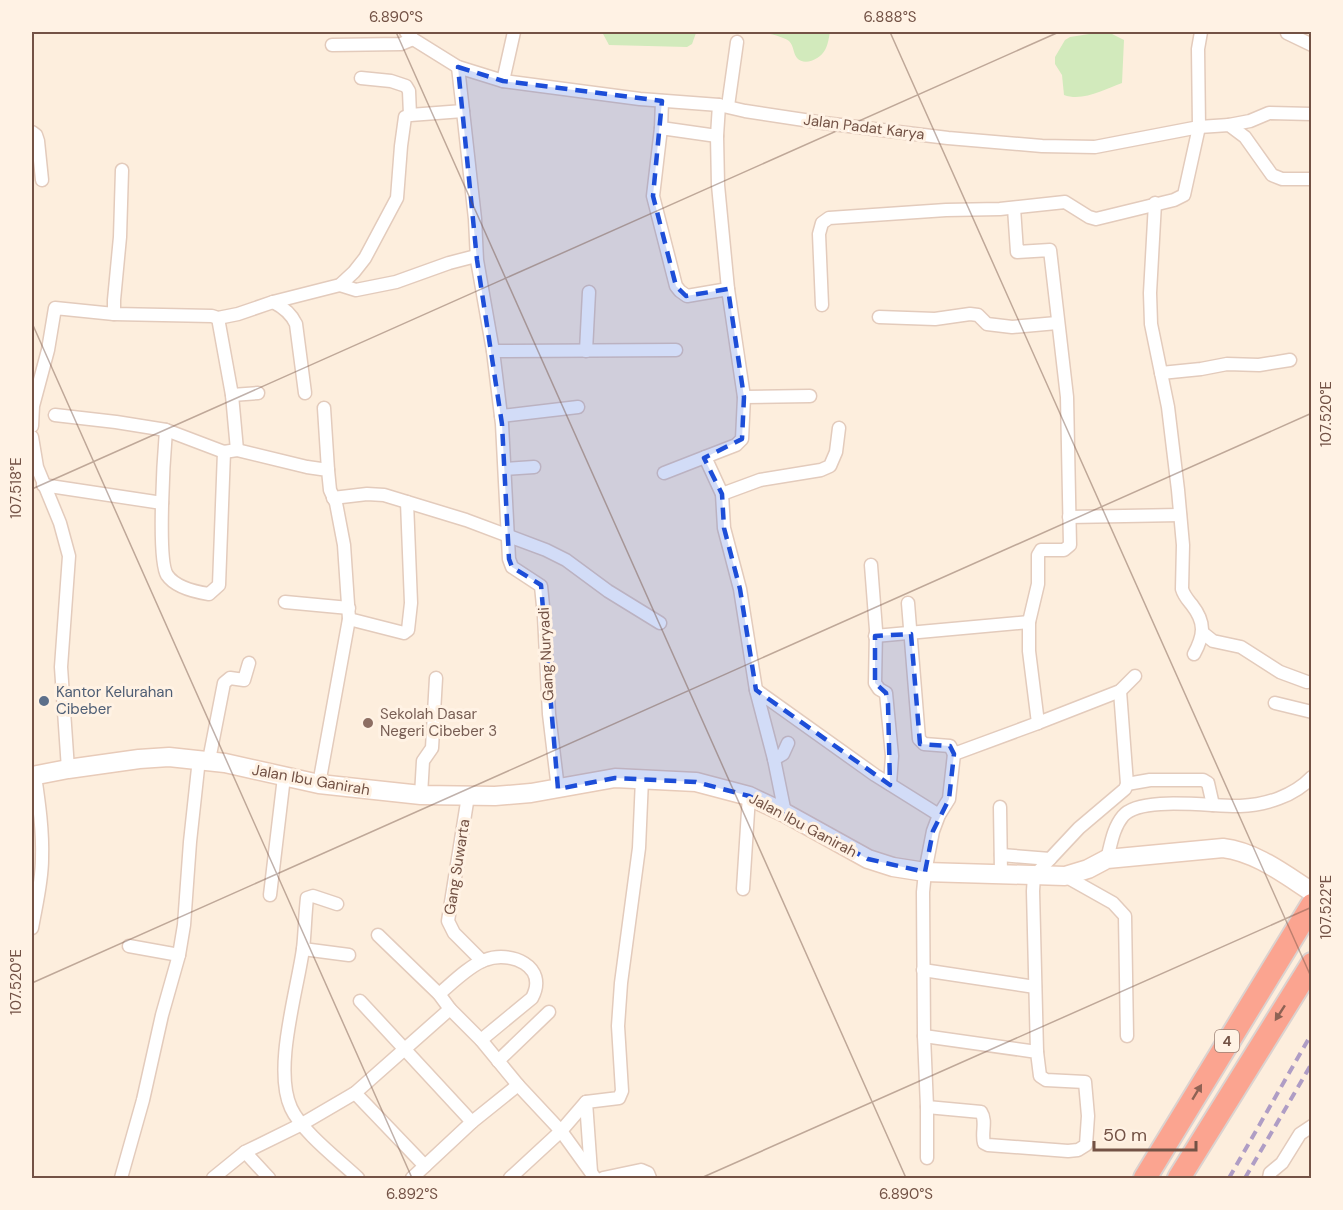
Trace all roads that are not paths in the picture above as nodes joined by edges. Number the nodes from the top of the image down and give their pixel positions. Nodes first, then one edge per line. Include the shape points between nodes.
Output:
1 (514, 32) edge
2 (1201, 32) edge
3 (1287, 33) dead end
4 (410, 35) edge
5 (737, 42) dead end
6 (332, 45) dead end
7 (1311, 45) edge
8 (458, 67) junction
9 (361, 78) dead end
10 (503, 81) junction
11 (662, 101) junction
12 (723, 105) junction
13 (463, 111) junction
14 (1311, 114) edge
15 (410, 115) junction
16 (1229, 125) junction
17 (1198, 127) junction
18 (661, 128) junction
19 (32, 132) edge
20 (717, 136) junction
21 (122, 170) dead end
22 (1311, 179) edge
23 (42, 180) dead end
24 (1155, 204) junction
25 (1014, 208) junction
26 (476, 256) junction
27 (340, 285) junction
28 (728, 289) junction
29 (589, 292) dead end
30 (273, 302) junction
31 (822, 305) dead end
32 (114, 314) junction
33 (879, 317) dead end
34 (218, 318) junction
35 (1057, 323) junction
36 (676, 350) dead end
37 (493, 351) junction
38 (586, 351) junction
39 (1290, 360) dead end
40 (1161, 374) junction
41 (258, 393) dead end
42 (305, 393) dead end
43 (232, 395) junction
44 (810, 396) dead end
45 (744, 397) junction
46 (578, 407) dead end
47 (324, 408) dead end
48 (55, 415) dead end
49 (501, 416) junction
50 (32, 426) edge
51 (839, 428) dead end
52 (166, 430) junction
53 (32, 437) edge
54 (237, 450) junction
55 (224, 452) junction
56 (705, 457) junction
57 (534, 467) dead end
58 (505, 469) junction
59 (328, 471) junction
60 (664, 473) dead end
61 (44, 485) junction
62 (722, 494) junction
63 (333, 498) junction
64 (407, 502) junction
65 (162, 503) junction
66 (1180, 515) junction
67 (1069, 517) junction
68 (507, 534) junction
69 (871, 565) dead end
70 (285, 602) dead end
71 (908, 603) dead end
72 (349, 614) junction
73 (1029, 622) junction
74 (660, 623) dead end
75 (1203, 633) junction
76 (911, 634) junction
77 (875, 636) junction
78 (1194, 654) dead end
79 (249, 663) dead end
80 (1135, 676) dead end
81 (436, 678) dead end
82 (1307, 682) dead end
83 (756, 690) junction
84 (1120, 691) junction
85 (1275, 703) dead end
86 (1311, 712) edge
87 (1038, 723) junction
88 (788, 743) dead end
89 (954, 754) junction
90 (774, 759) junction
91 (204, 760) junction
92 (68, 769) junction
93 (33, 776) edge
94 (284, 777) junction
95 (1311, 777) edge
96 (642, 779) junction
97 (319, 784) junction
98 (890, 784) junction
99 (1127, 784) junction
100 (558, 789) junction
101 (421, 795) junction
102 (749, 795) junction
103 (468, 796) junction
104 (1214, 805) junction
105 (1000, 807) dead end
106 (785, 813) junction
107 (939, 815) junction
108 (1050, 859) junction
109 (1107, 859) junction
110 (1001, 864) junction
111 (925, 872) junction
112 (1034, 876) junction
113 (1065, 876) junction
114 (743, 889) dead end
115 (1311, 892) edge
116 (270, 895) dead end
117 (337, 904) dead end
118 (1311, 905) edge
119 (32, 928) edge
120 (378, 935) dead end
121 (129, 946) dead end
122 (303, 949) junction
123 (178, 955) junction
124 (349, 955) dead end
125 (482, 961) junction
126 (1311, 964) edge
127 (923, 970) junction
128 (1035, 987) junction
129 (439, 994) junction
130 (360, 1001) dead end
131 (450, 1009) junction
132 (549, 1012) dead end
133 (924, 1036) junction
134 (1127, 1036) dead end
135 (481, 1040) junction
136 (404, 1049) junction
137 (1037, 1052) junction
138 (498, 1061) junction
139 (518, 1085) junction
140 (355, 1093) junction
141 (586, 1102) junction
142 (927, 1107) junction
143 (472, 1122) junction
144 (302, 1124) junction
145 (1311, 1126) edge
146 (561, 1131) junction
147 (245, 1152) junction
148 (927, 1158) dead end
149 (425, 1166) junction
150 (517, 1176) edge
151 (596, 1177) edge
152 (121, 1179) edge
153 (213, 1179) edge
154 (268, 1179) edge
155 (358, 1179) edge
156 (412, 1179) edge
157 (650, 1179) edge
158 (1145, 1179) edge
159 (1179, 1179) edge
160 (1269, 1179) edge

1 - 10 street
2 - 17 street
3 - 7 street
4 - 6 street via 401,44
4 - 8 street, Jalan Padat Karya
5 - 12 street
8 - 10 street, Jalan Padat Karya
8 - 13 street, Gang Nuryadi
9 - 15 street via 406,86
10 - 11 street, Jalan Padat Karya
11 - 12 street, Jalan Padat Karya
11 - 18 street
12 - 17 street, Jalan Padat Karya via 824,123 1042,146 1095,147
12 - 20 street
13 - 15 street
13 - 26 street, Gang Nuryadi
14 - 16 street, Jalan Padat Karya via 1269,113
15 - 27 street via 405,117 402,137 398,198 365,258
16 - 17 street, Jalan Padat Karya
16 - 22 street via 1254,148 1272,175
17 - 24 street via 1184,195
18 - 20 street
18 - 28 street via 653,196 676,286 687,296
19 - 23 street via 38,141
20 - 28 street
21 - 32 street
24 - 25 street via 1096,219 1065,202
24 - 40 street via 1151,324
25 - 31 street via 829,218 820,228
25 - 35 street via 1017,252 1050,250
26 - 27 street via 396,282 356,290
26 - 37 street, Gang Nuryadi
27 - 30 street
28 - 45 street
29 - 38 street
30 - 34 street
30 - 42 street via 296,324
32 - 34 street
32 - 50 street via 55,308
33 - 35 street via 935,319 970,314 978,315 987,324 1012,327
34 - 43 street
35 - 67 street via 1067,397
36 - 38 street
37 - 38 street
37 - 49 street, Gang Nuryadi
39 - 40 street
40 - 66 street
41 - 43 street
43 - 54 street
44 - 45 street
45 - 56 street via 742,440
46 - 49 street
47 - 59 street
48 - 52 street
49 - 58 street, Gang Nuryadi
51 - 62 street via 837,452 830,466 760,480
52 - 55 street
52 - 65 street
53 - 61 street
54 - 55 street
54 - 59 street
55 - 65 street via 220,580 209,594 192,590 166,574
56 - 60 street
56 - 62 street
57 - 58 street
58 - 68 street, Gang Nuryadi
59 - 63 street
61 - 65 street
61 - 92 street via 69,556 61,667
62 - 83 street via 724,528 740,589
63 - 64 street via 376,494
63 - 72 street via 344,545
64 - 68 street
64 - 72 street via 411,603 408,630 404,633
66 - 67 street
66 - 75 street via 1182,589 1197,612
67 - 73 street via 1069,547 1039,552 1038,584
68 - 74 street via 567,560
68 - 100 street, Gang Nuryadi via 510,564 541,586
69 - 77 street
70 - 72 street
71 - 76 street
72 - 97 street
73 - 76 street
73 - 87 street
75 - 78 street
75 - 82 street via 1213,641 1241,647 1280,672
76 - 77 street
76 - 89 street via 919,739 924,744 950,746
77 - 98 street via 875,683 886,693 888,704
79 - 91 street via 244,680 230,678 224,683
80 - 84 street
81 - 101 street via 432,748 423,761
83 - 90 street
83 - 98 street
84 - 87 street
84 - 99 street
85 - 86 street
87 - 89 street
88 - 90 street
89 - 107 street via 948,799
90 - 106 street
91 - 92 main road, Jalan Ibu Ganirah via 169,757
91 - 94 main road, Jalan Ibu Ganirah
91 - 123 street via 190,842
92 - 93 main road, Jalan Ibu Ganirah
93 - 119 street via 40,802 43,860
94 - 97 main road, Jalan Ibu Ganirah
94 - 116 street
95 - 104 street via 1287,795 1265,802
96 - 100 main road, Jalan Ibu Ganirah via 615,778
96 - 102 main road, Jalan Ibu Ganirah via 696,782
96 - 141 street via 639,848 618,1026 622,1091 619,1098
97 - 101 main road, Jalan Ibu Ganirah
98 - 107 street
99 - 104 street via 1203,780 1208,783
99 - 108 street
100 - 103 main road, Jalan Ibu Ganirah
101 - 103 main road, Jalan Ibu Ganirah
102 - 106 main road, Jalan Ibu Ganirah
102 - 114 street
103 - 125 street, Gang Suwarta via 448,921 454,933
104 - 109 street via 1173,804 1133,809 1124,814 1114,831
105 - 110 street
106 - 111 main road, Jalan Ibu Ganirah via 867,859
107 - 111 street
108 - 110 street
108 - 112 street
109 - 113 main road, Jalan Ibu Ganirah
109 - 115 main road, Jalan Ibu Ganirah via 1237,850
110 - 111 main road, Jalan Ibu Ganirah
110 - 112 main road, Jalan Ibu Ganirah
111 - 127 street
112 - 113 main road, Jalan Ibu Ganirah
112 - 128 street
113 - 134 street via 1113,903 1125,916
117 - 122 street via 313,896 307,898
158 -> 118 highway, 4
120 - 129 street
121 - 123 street
122 - 124 street
122 - 144 street via 285,1066 286,1092
123 - 152 street
125 - 129 street
125 - 135 street via 500,957 521,962 536,974 537,990
126 -> 159 highway, 4
127 - 128 street
127 - 133 street
128 - 137 street
129 - 131 street
130 - 136 street
131 - 135 street
131 - 136 street
132 - 138 street
133 - 137 street
133 - 142 street
135 - 138 street
136 - 140 street
136 - 143 street
137 - 142 street via 1038,1070 1046,1080 1085,1082 1086,1145 1078,1150 988,1145 982,1138 981,1112
138 - 139 street
139 - 143 street
139 - 146 street
140 - 144 street
140 - 149 street
141 - 146 street
141 - 151 street
142 - 148 street
143 - 149 street
144 - 147 street
144 - 155 street
145 - 160 street via 1300,1134
146 - 150 street
146 - 151 street
147 - 153 street
147 - 154 street
149 - 156 street
151 - 157 street via 641,1170

